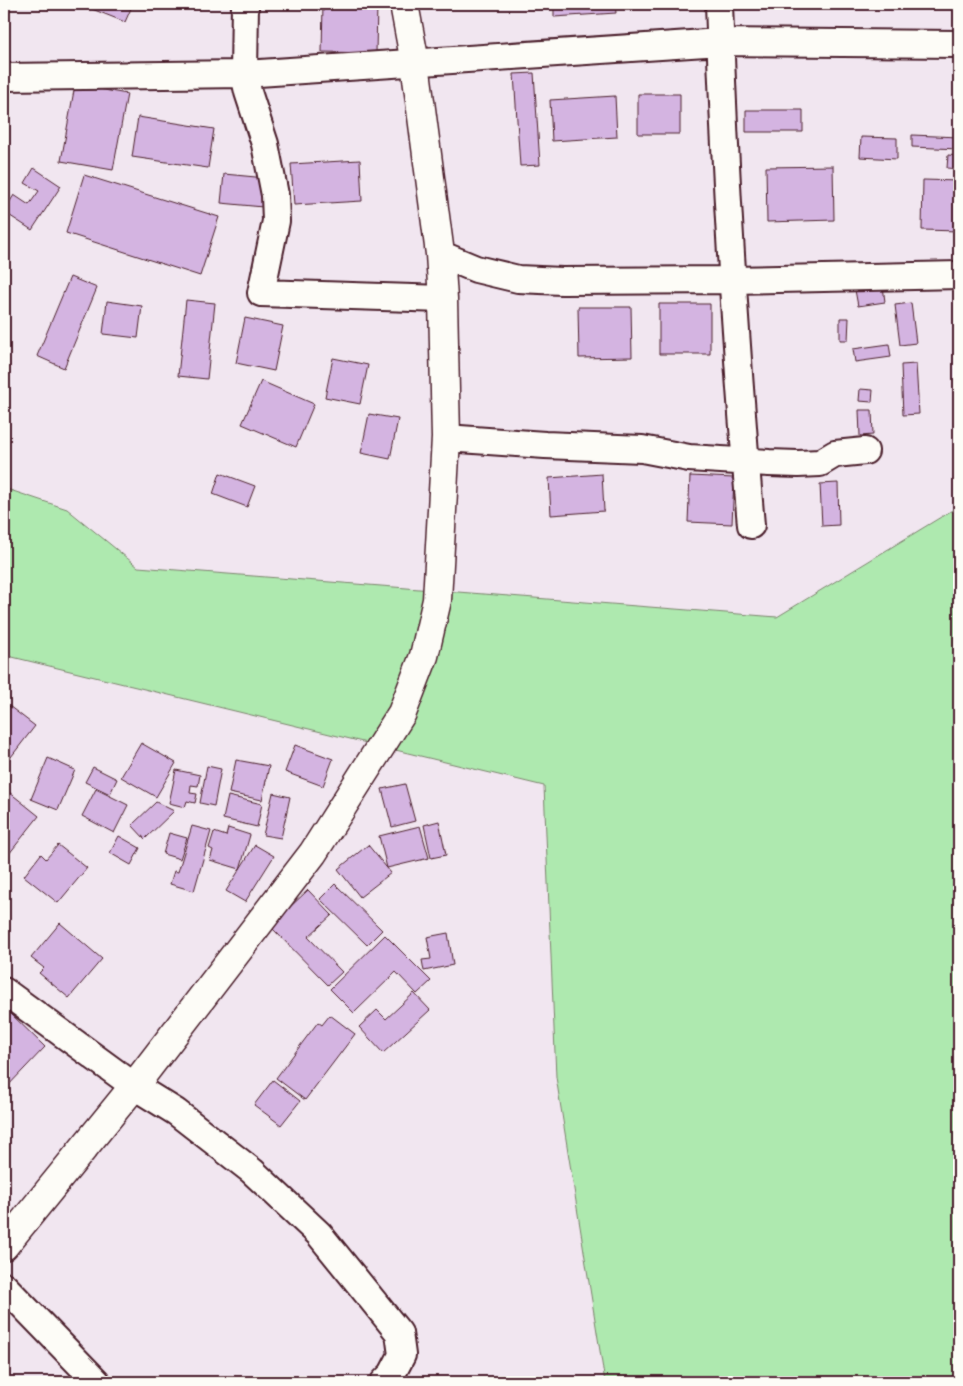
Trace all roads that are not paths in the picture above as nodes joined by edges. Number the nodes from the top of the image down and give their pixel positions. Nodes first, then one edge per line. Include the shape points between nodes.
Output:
1 (245, 4) edge
2 (404, 4) edge
3 (719, 4) edge
4 (720, 42) junction
5 (959, 44) edge
6 (415, 63) junction
7 (244, 74) junction
8 (4, 77) edge
9 (440, 254) junction
10 (959, 275) edge
11 (732, 280) junction
12 (443, 299) junction
13 (446, 438) junction
14 (865, 451) dead end
15 (745, 461) junction
16 (751, 525) dead end
17 (4, 990) edge
18 (134, 1086) junction
19 (4, 1246) edge
20 (4, 1286) edge
21 (97, 1382) edge
22 (384, 1382) edge

1 - 7 street
2 - 6 street
3 - 4 street
4 - 5 street
4 - 6 street
4 - 11 street
6 - 7 street
6 - 9 street
7 - 8 street
7 - 12 street via 265,144 275,195 276,221 260,293
9 - 11 street via 476,269 518,279
9 - 12 street
10 - 11 street
11 - 15 street
12 - 13 street
13 - 15 street via 642,449 689,458
13 - 18 street via 437,600 424,656 402,713 313,853
14 - 15 street via 835,454 820,462 798,464
15 - 16 street
17 - 18 street
18 - 19 street
18 - 22 street via 176,1112 252,1171 320,1234 399,1333 402,1355
20 - 21 street

